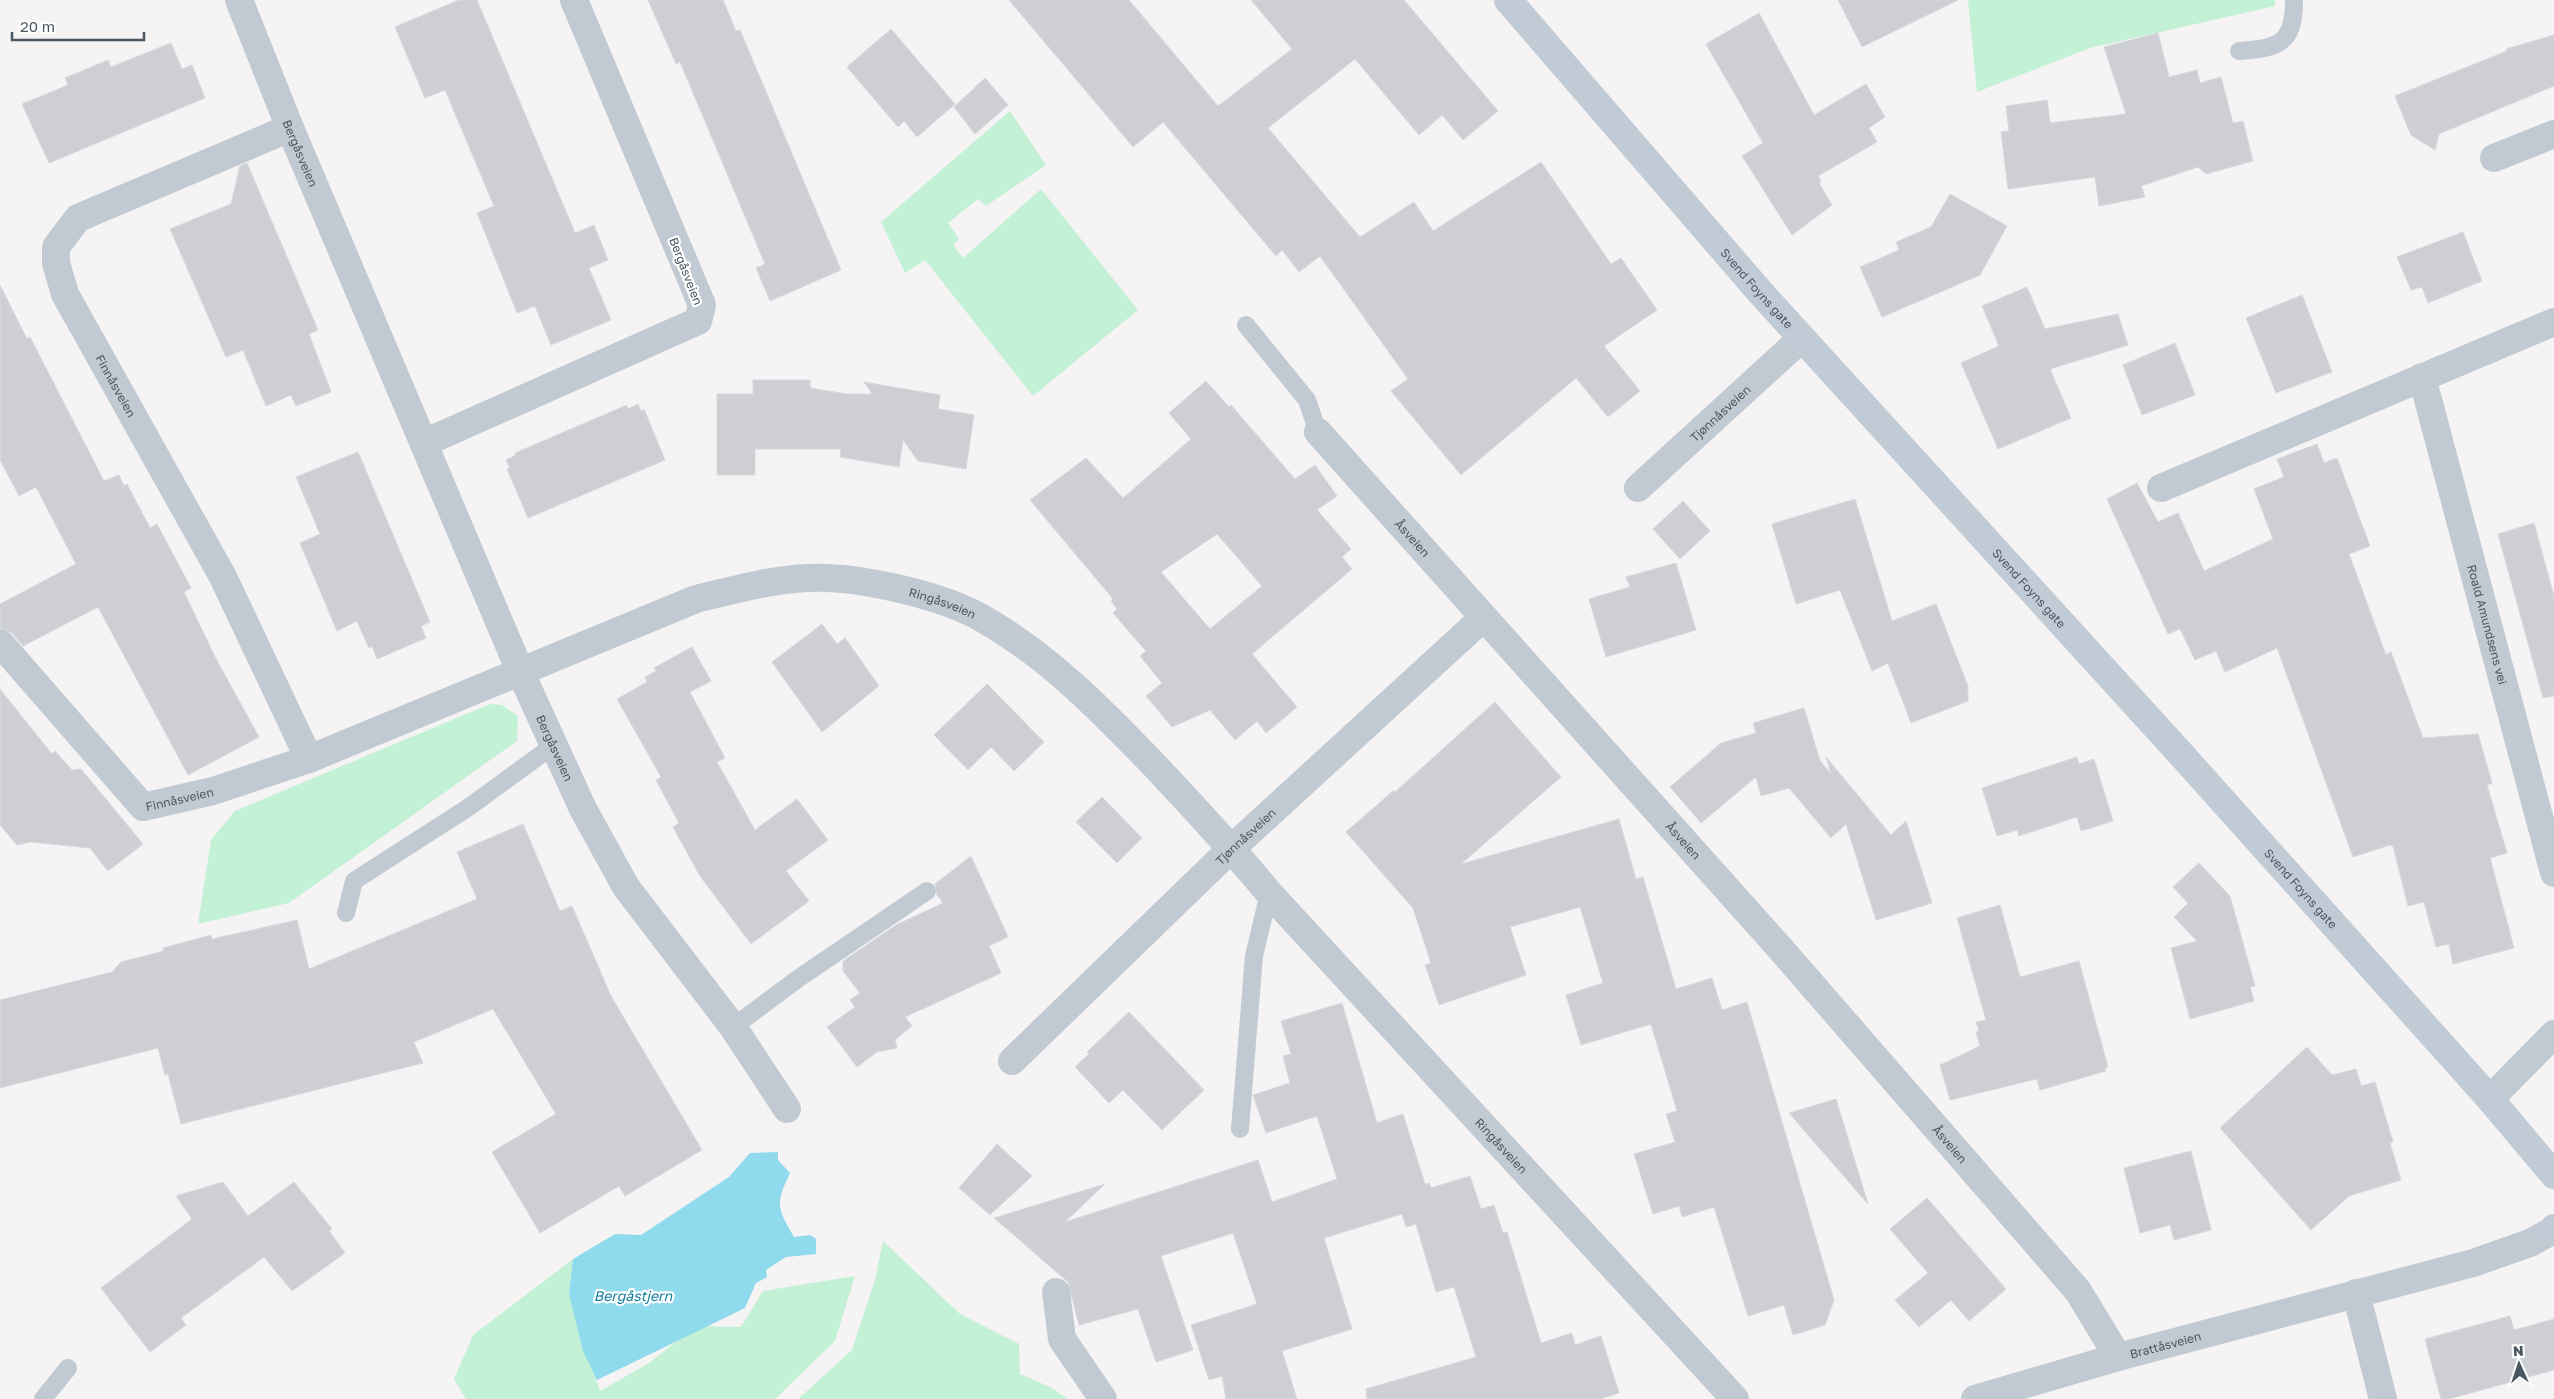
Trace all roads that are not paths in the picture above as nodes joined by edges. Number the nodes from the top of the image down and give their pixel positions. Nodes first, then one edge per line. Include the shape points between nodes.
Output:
1 (239, 0) edge
2 (574, 0) edge
3 (1508, 0) edge
4 (2294, 0) edge
5 (2239, 51) dead end
6 (290, 128) junction
7 (2554, 134) edge
8 (2494, 158) dead end
9 (2554, 322) edge
10 (1246, 325) dead end
11 (1802, 338) junction
12 (2422, 377) junction
13 (1318, 432) joint
14 (424, 443) junction
15 (1638, 488) dead end
16 (2161, 488) dead end
17 (1484, 618) junction
18 (0, 643) edge
19 (520, 671) junction
20 (554, 745) junction
21 (309, 759) junction
22 (1232, 848) junction
23 (2554, 873) edge
24 (927, 891) dead end
25 (1269, 893) junction
26 (346, 913) dead end
27 (733, 1027) junction
28 (2554, 1034) edge
29 (1012, 1061) dead end
30 (2490, 1099) junction
31 (787, 1109) dead end
32 (1240, 1129) dead end
33 (2554, 1175) edge
34 (2553, 1230) edge
35 (1056, 1292) dead end
36 (2356, 1293) junction
37 (2118, 1357) junction
38 (68, 1368) dead end
39 (43, 1399) edge
40 (1103, 1399) edge
41 (1735, 1399) edge
42 (1975, 1399) edge
43 (2383, 1399) edge

1 - 6 street, Bergåsveien
2 - 14 street, Bergåsveien via 702,305 698,321
3 - 11 street, Svend Foyns gate
4 - 5 lane via 2294,21 2287,37 2275,46
6 - 14 street, Bergåsveien
6 - 21 street, Finnåsveien via 78,218 56,247 56,262 65,294 223,576
7 - 8 street
9 - 12 street
10 - 13 lane, Åsveien via 1307,400
11 - 15 street, Tjønnåsveien
11 - 30 street, Svend Foyns gate
12 - 16 street
12 - 23 street, Roald Amundsens vei
13 - 17 street, Åsveien
14 - 19 street, Bergåsveien
17 - 22 street, Tjønnåsveien
17 - 37 street, Åsveien via 1779,946 2078,1291
18 - 21 street, Finnåsveien via 143,807 213,791
19 - 20 street, Bergåsveien
19 - 21 street, Finnåsveien
19 - 22 street, Ringåsveien via 696,599 760,583 808,578 875,584 932,597 984,619 1029,649 1095,703
20 - 26 lane via 469,807 354,881
20 - 27 street, Bergåsveien via 583,809 626,887
22 - 25 street, Ringåsveien
22 - 29 street, Tjønnåsveien
24 - 27 lane
25 - 32 lane via 1254,956
25 - 41 street, Ringåsveien
27 - 31 street, Bergåsveien
28 - 30 street
30 - 33 street, Svend Foyns gate
34 - 36 street, Brattåsveien via 2530,1243 2472,1262
35 - 40 street via 1062,1340
36 - 37 street, Brattåsveien
36 - 43 street
37 - 42 street, Brattåsveien
38 - 39 lane

